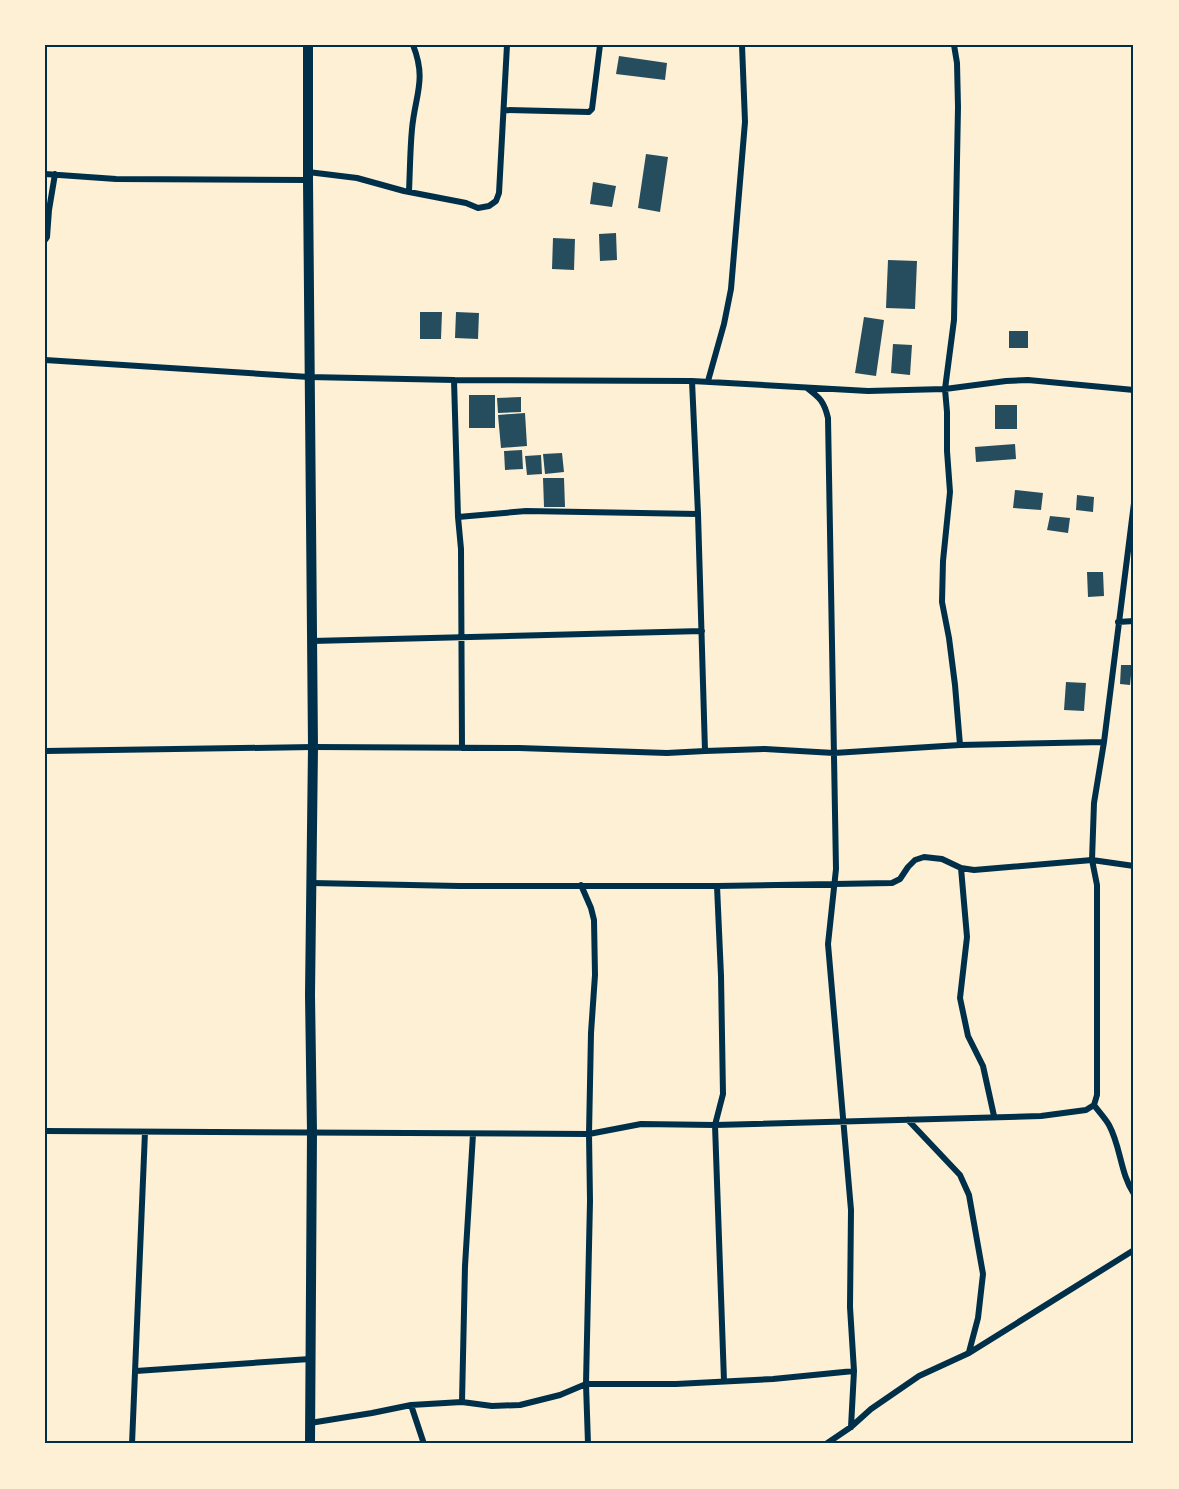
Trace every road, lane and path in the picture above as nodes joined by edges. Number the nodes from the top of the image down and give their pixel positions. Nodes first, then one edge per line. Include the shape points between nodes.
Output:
1 (308, 45) edge
2 (413, 45) edge
3 (507, 45) edge
4 (600, 45) edge
5 (742, 45) edge
6 (954, 45) edge
7 (504, 110) junction
8 (45, 174) edge
9 (56, 174) junction
10 (308, 176) junction
11 (408, 191) junction
12 (45, 240) edge
13 (45, 360) edge
14 (309, 377) junction
15 (454, 380) junction
16 (692, 381) junction
17 (708, 381) junction
18 (807, 388) junction
19 (945, 388) junction
20 (1134, 390) edge
21 (1134, 503) edge
22 (698, 514) junction
23 (458, 517) junction
24 (1134, 621) edge
25 (1118, 622) junction
26 (702, 631) junction
27 (462, 637) junction
28 (312, 641) junction
29 (1104, 742) junction
30 (960, 745) junction
31 (313, 747) junction
32 (462, 748) junction
33 (45, 751) edge
34 (705, 751) junction
35 (834, 753) junction
36 (1092, 860) junction
37 (1134, 866) edge
38 (961, 868) junction
39 (312, 883) junction
40 (581, 885) junction
41 (834, 885) junction
42 (717, 886) junction
43 (1094, 1105) junction
44 (994, 1116) junction
45 (908, 1120) junction
46 (842, 1122) junction
47 (715, 1125) junction
48 (45, 1131) edge
49 (145, 1132) junction
50 (312, 1132) junction
51 (473, 1134) junction
52 (589, 1134) junction
53 (1134, 1194) edge
54 (1134, 1250) edge
55 (969, 1353) junction
56 (310, 1359) junction
57 (136, 1371) junction
58 (854, 1371) junction
59 (724, 1381) junction
60 (586, 1384) junction
61 (462, 1402) junction
62 (411, 1405) junction
63 (310, 1423) junction
64 (851, 1427) junction
65 (132, 1444) edge
66 (310, 1444) edge
67 (424, 1444) edge
68 (588, 1444) edge
69 (826, 1444) edge

1 - 10 main road
2 - 11 street via 420,82
3 - 7 street
4 - 7 street via 589,112
5 - 17 street via 745,122 731,289
6 - 19 street via 958,107 954,320
7 - 11 street via 500,193 496,201 478,208
8 - 9 street
9 - 10 street via 116,179
9 - 12 street
10 - 11 street via 357,178
10 - 14 main road
13 - 14 street
14 - 15 street
14 - 28 main road
15 - 16 street
15 - 23 street
16 - 17 street
16 - 22 street
17 - 18 street
18 - 19 street
18 - 35 street via 824,404 828,417
19 - 20 street via 1028,380
19 - 30 street via 950,492 942,602
21 - 25 street
22 - 23 street via 526,511
22 - 26 street
23 - 27 street
24 - 25 street
25 - 29 street
26 - 27 street
26 - 34 street
27 - 28 street
27 - 32 street
28 - 31 main road
29 - 30 street
29 - 36 street via 1094,803
30 - 35 street
31 - 32 street
31 - 33 street
31 - 39 main road
32 - 34 street
34 - 35 street
35 - 41 street
36 - 37 street
36 - 38 street via 1011,868
36 - 43 street via 1097,885
38 - 41 street via 942,859 924,857 915,860 892,883
38 - 44 street via 967,937 960,998 968,1036 983,1066
39 - 40 street
39 - 50 main road
40 - 42 street
40 - 52 street via 594,921
41 - 42 street
41 - 46 street via 828,944
42 - 47 street via 723,1094
43 - 44 street via 1086,1110 1052,1114
43 - 53 street via 1109,1125
44 - 45 street
45 - 46 street
45 - 55 street via 960,1175 969,1195 982,1274 978,1317
46 - 47 street
46 - 58 street via 851,1210
47 - 52 street via 641,1124
47 - 59 street
48 - 49 street
49 - 50 street
49 - 57 street
50 - 51 street
50 - 56 main road
51 - 52 street
51 - 61 street
52 - 60 street
54 - 55 street
55 - 64 street via 920,1376
56 - 57 street
56 - 63 main road
57 - 65 street
58 - 59 street
58 - 64 street
59 - 60 street
60 - 61 street via 520,1405
60 - 68 street
61 - 62 street
62 - 63 street
62 - 67 street
63 - 66 main road
64 - 69 street

